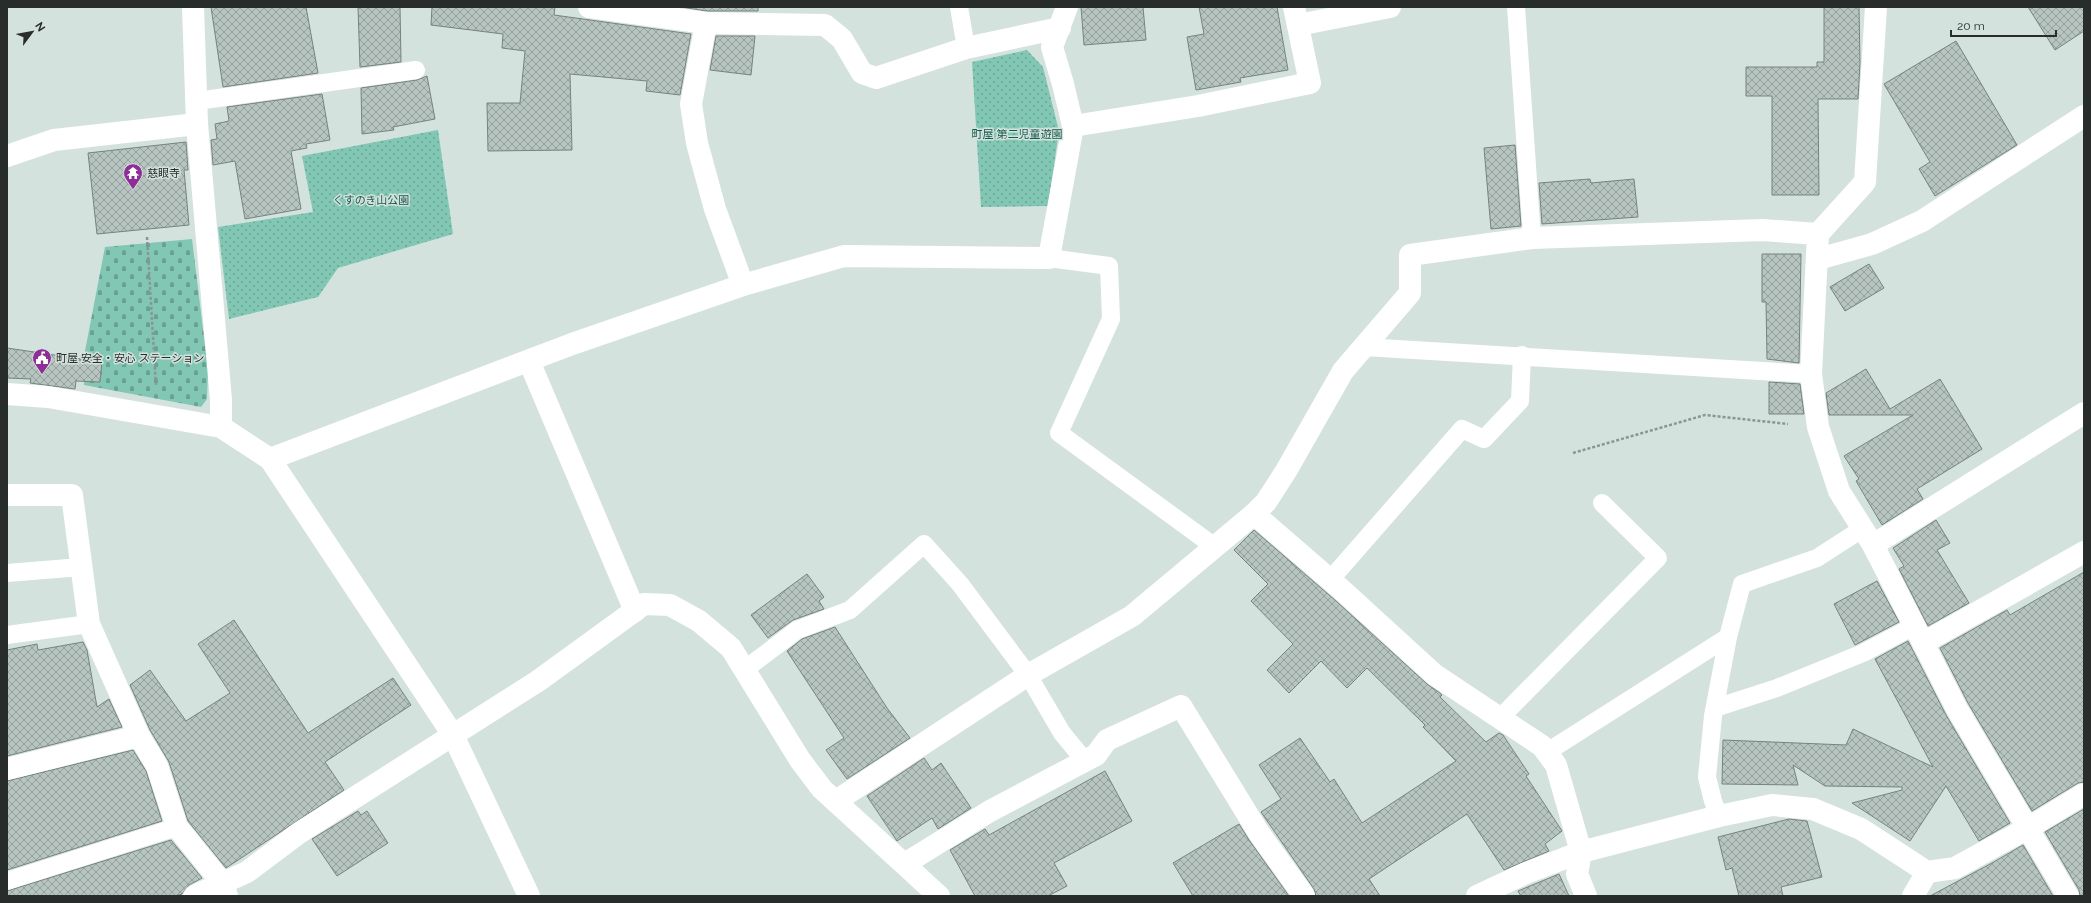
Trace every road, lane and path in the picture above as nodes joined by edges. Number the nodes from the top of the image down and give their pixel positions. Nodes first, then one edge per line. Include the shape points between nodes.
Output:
1 (193, 7) edge
2 (589, 7) edge
3 (959, 7) edge
4 (1067, 7) edge
5 (1390, 7) edge
6 (1516, 7) edge
7 (1876, 7) edge
8 (1296, 16) edge
9 (706, 24) junction
10 (1060, 28) junction
11 (966, 48) junction
12 (416, 70) dead end
13 (197, 100) junction
14 (2084, 116) edge
15 (197, 124) junction
16 (1073, 126) junction
17 (7, 156) edge
18 (1818, 234) junction
19 (148, 237) dead end
20 (1532, 238) junction
21 (1049, 258) junction
22 (1818, 259) junction
23 (743, 285) junction
24 (1364, 346) junction
25 (1522, 355) junction
26 (529, 361) junction
27 (1811, 374) junction
28 (7, 394) edge
29 (2084, 413) edge
30 (157, 415) junction
31 (221, 427) junction
32 (1818, 427) junction
33 (1573, 453) dead end
34 (270, 459) junction
35 (7, 495) edge
36 (1602, 503) dead end
37 (1254, 514) junction
38 (1868, 537) junction
39 (1215, 547) junction
40 (2084, 552) edge
41 (81, 567) junction
42 (7, 574) edge
43 (1330, 580) junction
44 (635, 611) junction
45 (89, 624) junction
46 (1919, 634) junction
47 (7, 635) edge
48 (1728, 637) junction
49 (744, 670) junction
50 (1028, 675) junction
51 (1715, 708) junction
52 (1500, 718) junction
53 (139, 736) junction
54 (453, 736) junction
55 (1547, 752) junction
56 (1085, 761) junction
57 (7, 769) edge
58 (2084, 794) edge
59 (836, 801) junction
60 (1720, 816) junction
61 (178, 827) junction
62 (2028, 828) junction
63 (1582, 852) junction
64 (906, 863) junction
65 (1927, 872) junction
66 (7, 880) edge
67 (225, 890) edge
68 (194, 896) edge
69 (529, 896) edge
70 (939, 896) edge
71 (1304, 896) edge
72 (1477, 896) edge
73 (1586, 896) edge
74 (1913, 896) edge
75 (2068, 896) edge

1 - 13 street
2 - 9 street
3 - 11 lane
4 - 10 street
5 - 8 street
6 - 20 lane
7 - 18 street via 1865,182
8 - 16 street via 1310,83 1198,106
9 - 11 street via 825,25 842,39 862,73 876,78
9 - 23 street via 691,104 697,143 715,209
10 - 11 street
10 - 16 street via 1052,47 1064,84
12 - 13 lane
13 - 15 street
14 - 22 street via 1922,221 1872,244
15 - 17 street via 54,140
15 - 31 street via 221,400
16 - 21 street
18 - 20 street via 1762,230
18 - 22 street
19 - 30 path
20 - 24 street via 1410,255 1410,293
21 - 23 street via 844,256
21 - 39 lane via 1109,266 1111,319 1059,433
22 - 27 street
23 - 26 street
24 - 25 lane
24 - 37 street via 1343,371 1286,471 1266,502
25 - 27 lane
25 - 43 lane via 1520,401 1484,439 1462,429
26 - 34 street
26 - 44 street
27 - 32 street
28 - 30 street via 48,397
29 - 38 street
30 - 31 street
31 - 34 street
32 - 33 path via 1705,415
32 - 38 street via 1839,491
34 - 54 street
35 - 41 street via 72,495
36 - 52 lane via 1658,558
37 - 39 street
37 - 43 street
38 - 46 street
38 - 48 lane via 1742,584
39 - 50 street via 1132,616
40 - 46 street
41 - 42 lane
41 - 45 street
43 - 52 street via 1435,675
44 - 49 street via 644,604 670,605 699,621 731,648
44 - 54 street via 538,681
45 - 47 lane
45 - 53 street
46 - 51 lane via 1777,688
46 - 62 street via 1957,709
48 - 51 lane
48 - 55 lane
49 - 50 lane via 797,630 850,610 924,544 960,584
49 - 59 street via 800,760 822,789
50 - 56 lane via 1062,733
50 - 59 street
51 - 60 lane via 1707,778
52 - 55 street
53 - 57 street
53 - 61 street via 157,766
54 - 67 street via 299,833
54 - 69 street
55 - 63 street via 1556,765
56 - 64 street via 990,811
56 - 71 street via 1096,755 1107,740 1181,706 1259,833
58 - 62 street
59 - 64 street
60 - 63 street
60 - 65 street via 1772,805 1813,809 1861,829
61 - 66 lane
61 - 67 street
62 - 65 street via 1955,868
62 - 75 street
63 - 72 street via 1526,873
63 - 73 street via 1577,874
64 - 70 street
65 - 74 street
67 - 68 street

